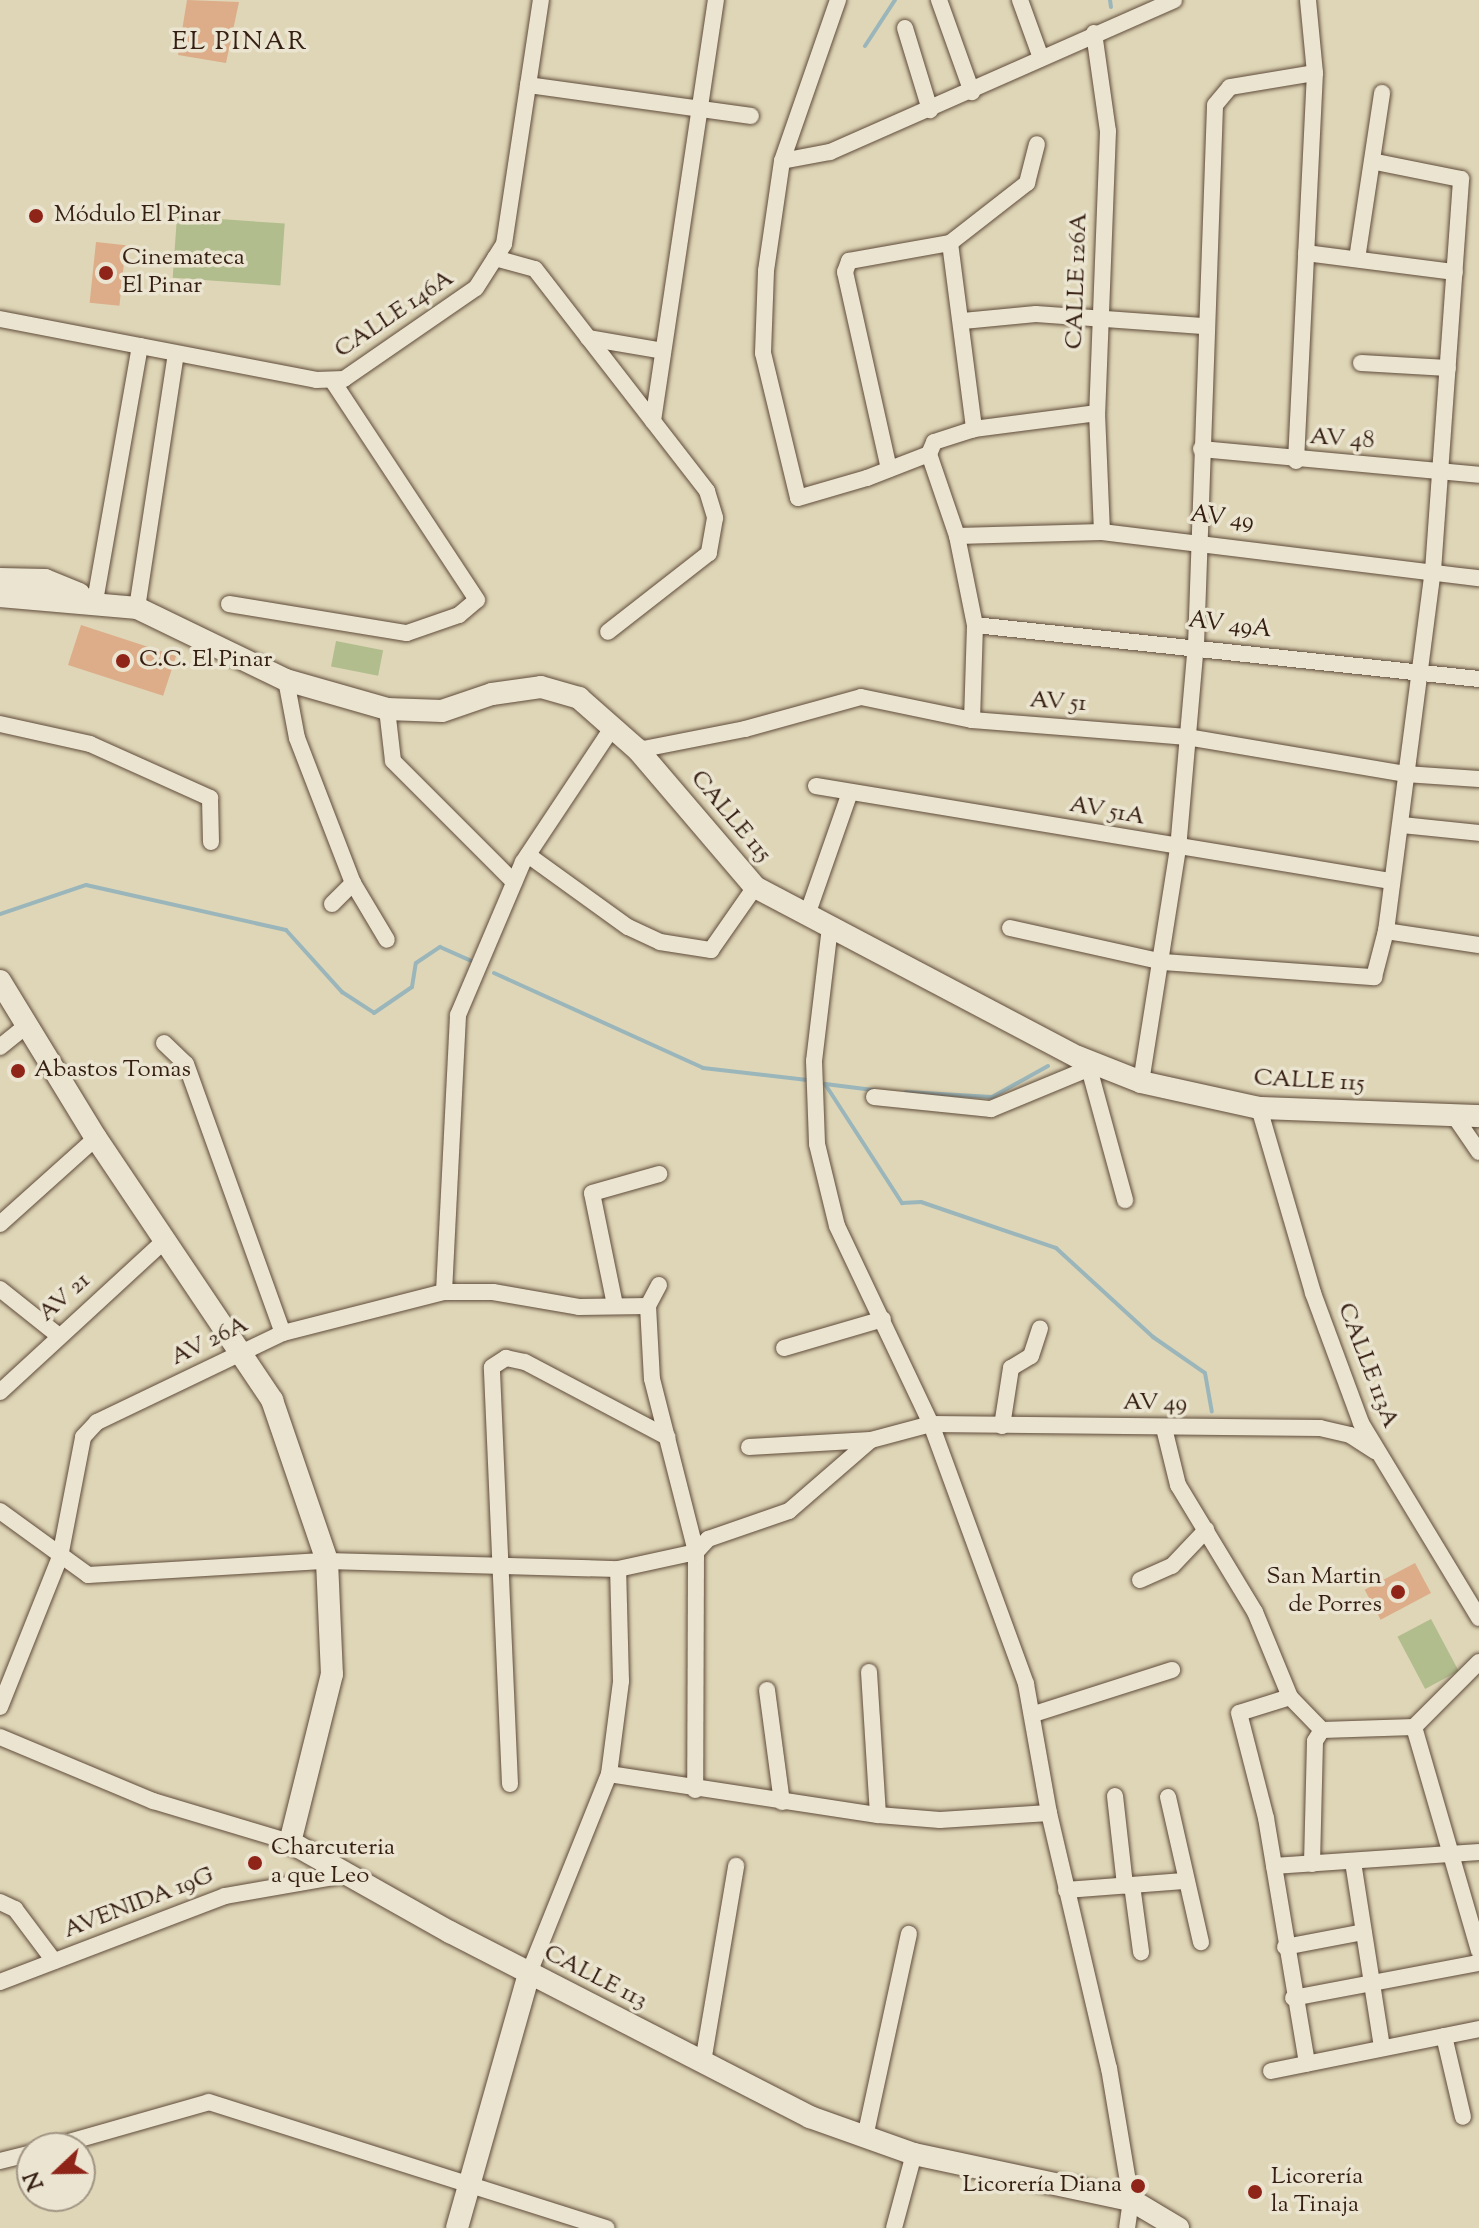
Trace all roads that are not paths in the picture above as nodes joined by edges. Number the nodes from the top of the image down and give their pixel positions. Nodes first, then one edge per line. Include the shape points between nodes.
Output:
1 (541, 0) edge
2 (716, 0) edge
3 (838, 0) edge
4 (939, 0) edge
5 (1020, 0) edge
6 (1174, 0) edge
7 (1308, 0) edge
8 (905, 28) dead end
9 (1094, 33) junction
10 (1041, 58) junction
11 (1315, 73) junction
12 (528, 85) junction
13 (972, 92) junction
14 (1382, 93) dead end
15 (699, 108) junction
16 (930, 110) junction
17 (751, 116) dead end
18 (1037, 144) dead end
19 (782, 161) junction
20 (1376, 162) junction
21 (950, 243) junction
22 (1306, 253) junction
23 (495, 258) junction
24 (1357, 259) junction
25 (1455, 272) junction
26 (0, 319) edge
27 (963, 321) junction
28 (1101, 321) junction
29 (1203, 326) junction
30 (588, 338) junction
31 (140, 346) junction
32 (663, 351) junction
33 (176, 354) junction
34 (1361, 363) dead end
35 (1448, 368) junction
36 (333, 382) junction
37 (1097, 413) junction
38 (653, 421) junction
39 (974, 429) junction
40 (1201, 449) junction
41 (929, 454) junction
42 (1296, 461) junction
43 (889, 469) junction
44 (1440, 472) junction
45 (1479, 475) edge
46 (1102, 532) junction
47 (957, 536) junction
48 (1197, 540) junction
49 (1433, 571) junction
50 (1479, 578) edge
51 (0, 579) edge
52 (0, 596) edge
53 (95, 601) junction
54 (229, 604) dead end
55 (137, 608) junction
56 (975, 625) junction
57 (608, 632) dead end
58 (1196, 645) junction
59 (1417, 674) junction
60 (1479, 679) edge
61 (286, 680) junction
62 (387, 709) junction
63 (972, 720) junction
64 (0, 724) edge
65 (612, 728) junction
66 (1187, 737) junction
67 (638, 750) junction
68 (1405, 774) junction
69 (1479, 779) edge
70 (816, 786) dead end
71 (850, 792) junction
72 (1402, 825) junction
73 (1479, 833) edge
74 (211, 842) dead end
75 (1178, 849) junction
76 (528, 855) junction
77 (1391, 881) junction
78 (514, 882) junction
79 (353, 883) junction
80 (755, 887) junction
81 (332, 904) dead end
82 (807, 915) junction
83 (830, 927) junction
84 (1010, 928) dead end
85 (1386, 931) junction
86 (387, 940) dead end
87 (1479, 945) edge
88 (1163, 962) junction
89 (0, 981) edge
90 (26, 1026) junction
91 (164, 1043) dead end
92 (0, 1047) edge
93 (1093, 1067) junction
94 (1141, 1082) junction
95 (874, 1097) dead end
96 (1259, 1108) junction
97 (1453, 1114) junction
98 (1479, 1116) edge
99 (96, 1138) junction
100 (1479, 1152) edge
101 (659, 1174) dead end
102 (1125, 1200) dead end
103 (0, 1224) edge
104 (163, 1242) junction
105 (659, 1285) dead end
106 (0, 1289) edge
107 (444, 1292) junction
108 (615, 1305) junction
109 (648, 1306) junction
110 (883, 1319) junction
111 (1040, 1328) dead end
112 (283, 1333) junction
113 (59, 1336) junction
114 (784, 1348) dead end
115 (242, 1355) junction
116 (0, 1392) edge
117 (931, 1424) junction
118 (1002, 1426) junction
119 (1164, 1428) junction
120 (667, 1437) junction
121 (871, 1440) junction
122 (749, 1447) dead end
123 (1375, 1451) junction
124 (0, 1511) edge
125 (1206, 1530) junction
126 (696, 1552) junction
127 (60, 1557) junction
128 (327, 1561) junction
129 (497, 1567) junction
130 (618, 1569) junction
131 (1140, 1580) dead end
132 (1479, 1618) edge
133 (1479, 1662) edge
134 (1172, 1670) dead end
135 (869, 1672) dead end
136 (767, 1690) dead end
137 (1290, 1697) junction
138 (0, 1707) edge
139 (1034, 1714) junction
140 (1414, 1727) junction
141 (1322, 1730) junction
142 (0, 1737) edge
143 (609, 1774) junction
144 (510, 1784) dead end
145 (695, 1790) junction
146 (1115, 1796) dead end
147 (1168, 1797) dead end
148 (782, 1802) junction
149 (1049, 1813) junction
150 (878, 1815) junction
151 (290, 1842) junction
152 (1479, 1852) edge
153 (1454, 1856) junction
154 (1353, 1862) junction
155 (1312, 1864) junction
156 (736, 1866) dead end
157 (1274, 1866) junction
158 (345, 1875) junction
159 (1184, 1881) junction
160 (1129, 1885) junction
161 (1066, 1890) junction
162 (0, 1902) edge
163 (1473, 1902) edge
164 (1364, 1932) junction
165 (909, 1934) dead end
166 (1201, 1942) dead end
167 (1285, 1947) junction
168 (1479, 1951) edge
169 (1141, 1952) dead end
170 (54, 1961) junction
171 (1479, 1963) edge
172 (529, 1973) junction
173 (0, 1982) edge
174 (1372, 1983) junction
175 (1293, 1998) junction
176 (1479, 2029) edge
177 (1444, 2036) junction
178 (1382, 2048) junction
179 (703, 2062) junction
180 (1307, 2064) junction
181 (1271, 2071) dead end
182 (1463, 2117) dead end
183 (96, 2134) edge
184 (865, 2137) junction
185 (914, 2154) junction
186 (467, 2184) junction
187 (1131, 2200) junction
188 (457, 2228) edge
189 (606, 2228) edge
190 (894, 2228) edge
191 (1127, 2228) edge
192 (1178, 2228) edge

1 - 12 street, CALLE 146A
2 - 15 street
3 - 19 street
4 - 13 street
5 - 10 street
6 - 9 street
7 - 11 street
8 - 16 street
9 - 10 street
9 - 28 street, CALLE 126A via 1108,131
10 - 13 street
11 - 22 street
11 - 29 street via 1221,91 1215,105
12 - 15 street
12 - 23 street, CALLE 146A via 504,244
13 - 16 street
14 - 20 street
15 - 17 street
15 - 32 street
16 - 19 street via 830,152
18 - 21 street via 1027,183
19 - 43 street via 766,271 763,353 798,498
20 - 24 street
20 - 25 street via 1461,179
21 - 27 street
21 - 43 street via 858,255 845,272
22 - 24 street
22 - 42 street
23 - 30 street via 535,269
23 - 36 street, CALLE 146A via 476,288
24 - 25 street
25 - 35 street
26 - 31 street, CALLE 146A
27 - 28 street via 1036,314
27 - 39 street
28 - 29 street
28 - 37 street, CALLE 126A
29 - 40 street
30 - 32 street
30 - 38 street
31 - 33 street, CALLE 146A
31 - 53 street
32 - 38 street
33 - 36 street, CALLE 146A
33 - 55 street
34 - 35 street
35 - 44 street
36 - 54 street via 477,600 459,615 407,633
37 - 39 street
37 - 46 street, CALLE 126A
38 - 57 street via 707,491 715,518 709,553
39 - 41 street via 934,442
40 - 42 street, AV 48
40 - 48 street
41 - 43 street
41 - 47 street
42 - 44 street, AV 48
44 - 45 street, AV 48
44 - 49 street
46 - 47 street, AV 49
46 - 48 street, AV 49
47 - 56 street
48 - 49 street, AV 49
48 - 58 street
49 - 50 street, AV 49
49 - 59 street
51 - 53 street, CALLE 115 via 45,580
52 - 53 street, CALLE 115
53 - 55 street, CALLE 115
55 - 61 street, CALLE 115
56 - 58 street, AV 49A
56 - 63 street
58 - 59 street, AV 49A
58 - 66 street
59 - 60 street, AV 49A
59 - 68 street
61 - 62 street, CALLE 115
61 - 79 street via 297,738
62 - 65 street, CALLE 115 via 442,711 492,694 541,687 579,698
62 - 78 street via 393,761
63 - 66 street, AV 51
63 - 67 street, AV 51 via 861,697 745,729
64 - 74 street via 90,744 210,798
65 - 67 street, CALLE 115
65 - 76 street
66 - 68 street, AV 51
66 - 75 street
67 - 80 street, CALLE 115
68 - 69 street, AV 51
68 - 72 street
70 - 71 street, AV 51A
71 - 75 street, AV 51A
71 - 82 street
72 - 73 street
72 - 77 street
75 - 77 street, AV 51A
75 - 88 street
76 - 78 street
76 - 80 street via 628,927 660,942 711,950
77 - 85 street
78 - 107 street via 455,1025
79 - 81 street
79 - 86 street
80 - 82 street, CALLE 115
82 - 83 street, CALLE 115
83 - 93 street, CALLE 115
83 - 110 street via 814,1061 817,1144 837,1226
84 - 88 street
85 - 87 street
85 - 88 street via 1374,977 1365,981
88 - 94 street
89 - 90 street
90 - 92 street
90 - 99 street
91 - 112 street via 186,1064
93 - 94 street, CALLE 115
93 - 95 street via 991,1109
93 - 102 street
94 - 96 street, CALLE 115
96 - 97 street, CALLE 115
96 - 123 street, CALLE 113A via 1313,1293
97 - 98 street, CALLE 115
97 - 100 street
99 - 103 street
99 - 104 street
101 - 108 street via 593,1191
104 - 113 street, AV 21
104 - 115 street
105 - 109 street
106 - 113 street
107 - 108 street, AV 26A
107 - 112 street, AV 26A
108 - 109 street, AV 26A
109 - 120 street via 652,1379
110 - 114 street
110 - 117 street
111 - 118 street via 1031,1356 1011,1368
112 - 115 street, AV 26A
113 - 116 street, AV 21
115 - 127 street, AV 26A via 88,1429
115 - 128 street via 272,1400
117 - 118 street, AV 49
117 - 121 street, AV 49
117 - 139 street
118 - 119 street, AV 49
119 - 123 street, AV 49 via 1320,1428 1350,1435
119 - 125 street via 1178,1485
120 - 126 street
120 - 129 street via 525,1362 496,1362 490,1377
121 - 122 street
121 - 126 street via 789,1511 708,1539
123 - 132 street, CALLE 113A
124 - 127 street
125 - 131 street via 1172,1566
125 - 137 street via 1255,1612
126 - 130 street
126 - 145 street
127 - 128 street via 84,1575 128,1576
127 - 138 street, AV 26A
128 - 129 street
128 - 151 street via 332,1674
129 - 130 street
129 - 144 street
130 - 143 street via 621,1681
133 - 140 street
134 - 139 street
135 - 150 street
136 - 148 street
137 - 141 street
137 - 157 street via 1239,1713
139 - 149 street
140 - 141 street
140 - 153 street
141 - 155 street via 1315,1741
142 - 151 street, CALLE 113 via 153,1801
143 - 145 street
143 - 172 street
145 - 148 street
146 - 160 street
147 - 159 street
148 - 150 street
149 - 150 street via 940,1820
149 - 161 street
151 - 158 street, CALLE 113
152 - 153 street
153 - 154 street
153 - 163 street
154 - 155 street
154 - 164 street
155 - 157 street
156 - 179 street
157 - 167 street
158 - 170 street, AVENIDA 19G via 225,1896
158 - 172 street, CALLE 113
159 - 160 street
159 - 166 street
160 - 161 street
160 - 169 street
161 - 187 street via 1109,2068
162 - 170 street via 15,1909
163 - 168 street
164 - 167 street
164 - 174 street
165 - 184 street
167 - 175 street
170 - 173 street, AVENIDA 19G
171 - 174 street
172 - 179 street, CALLE 113
172 - 186 street
174 - 175 street
174 - 178 street
175 - 180 street
176 - 177 street
177 - 178 street
177 - 182 street
178 - 180 street
179 - 184 street, CALLE 113 via 810,2117
180 - 181 street
183 - 186 street via 209,2102
184 - 185 street, CALLE 113
185 - 187 street, CALLE 113
185 - 190 street
186 - 188 street
186 - 189 street
187 - 191 street
187 - 192 street, CALLE 113

